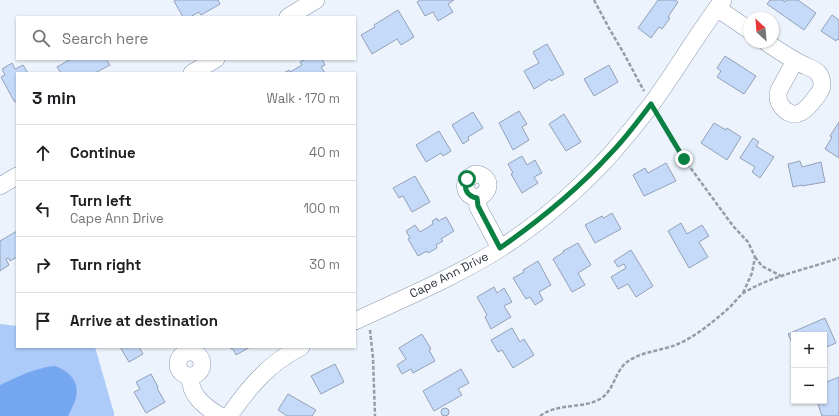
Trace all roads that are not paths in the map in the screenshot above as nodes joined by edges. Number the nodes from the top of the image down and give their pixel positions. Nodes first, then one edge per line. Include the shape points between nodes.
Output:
1 (316, 0) edge
2 (720, 4) edge
3 (290, 16) edge
4 (743, 25) edge
5 (775, 48) edge
6 (214, 60) edge
7 (795, 61) dead end
8 (194, 72) edge
9 (16, 177) edge
10 (0, 186) edge
11 (477, 198) dead end
12 (500, 248) junction
13 (360, 319) edge
14 (299, 348) edge
15 (190, 376) dead end
16 (220, 416) edge
17 (229, 416) edge

1 - 3 street
2 - 4 street
2 - 12 street, Cape Ann Drive via 651,104 611,153 544,216
5 - 7 street
6 - 8 street
9 - 10 street
11 - 12 street via 478,206
12 - 13 street, Cape Ann Drive via 452,275
14 - 17 street via 272,365 242,397
15 - 16 street via 193,392

